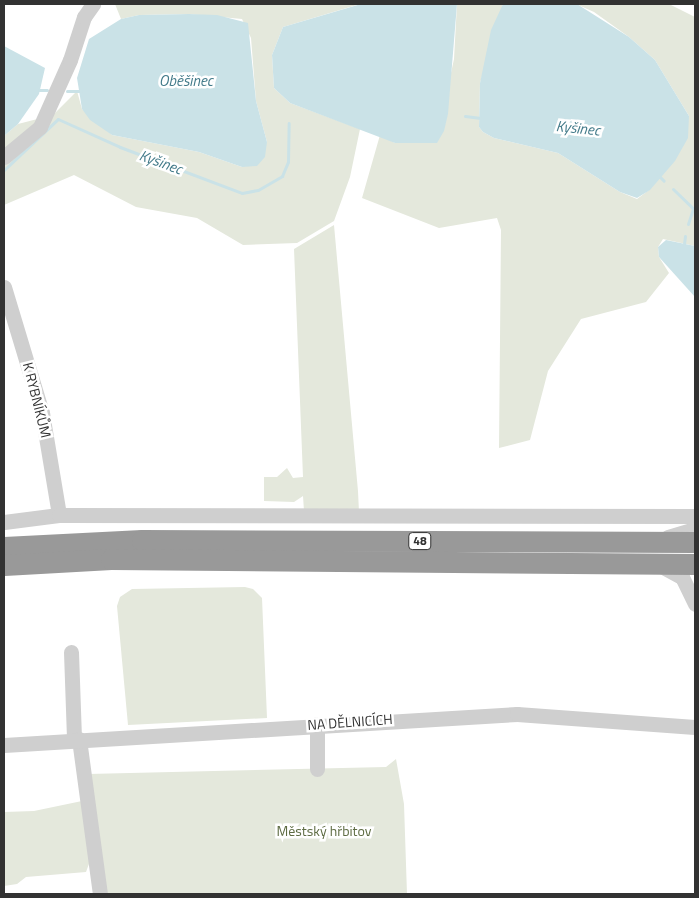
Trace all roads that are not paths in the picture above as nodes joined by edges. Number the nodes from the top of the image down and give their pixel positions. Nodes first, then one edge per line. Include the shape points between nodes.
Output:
1 (93, 4) edge
2 (4, 156) edge
3 (4, 287) edge
4 (59, 515) junction
5 (695, 516) edge
6 (4, 522) edge
7 (695, 529) edge
8 (652, 542) junction
9 (695, 542) edge
10 (4, 547) edge
11 (651, 564) junction
12 (695, 564) edge
13 (4, 565) edge
14 (692, 583) edge
15 (695, 604) edge
16 (71, 652) dead end
17 (317, 724) junction
18 (695, 728) edge
19 (77, 739) junction
20 (4, 745) edge
21 (317, 769) dead end
22 (100, 894) edge

1 - 2 street via 84,17 70,60 40,127
3 - 4 street, K RYBNÍKŮM via 42,413
4 - 5 street
4 - 6 street
7 - 8 street
8 - 9 highway, 48
8 - 10 highway, 48 via 151,540
11 - 12 highway, 48
11 - 13 highway, 48 via 111,559
11 - 14 street
14 - 15 street via 688,595
16 - 19 street
17 - 18 street, NA DĚLNICÍCH via 518,714
17 - 19 street, NA DĚLNICÍCH
17 - 21 street
19 - 20 street, NA DĚLNICÍCH
19 - 22 street

